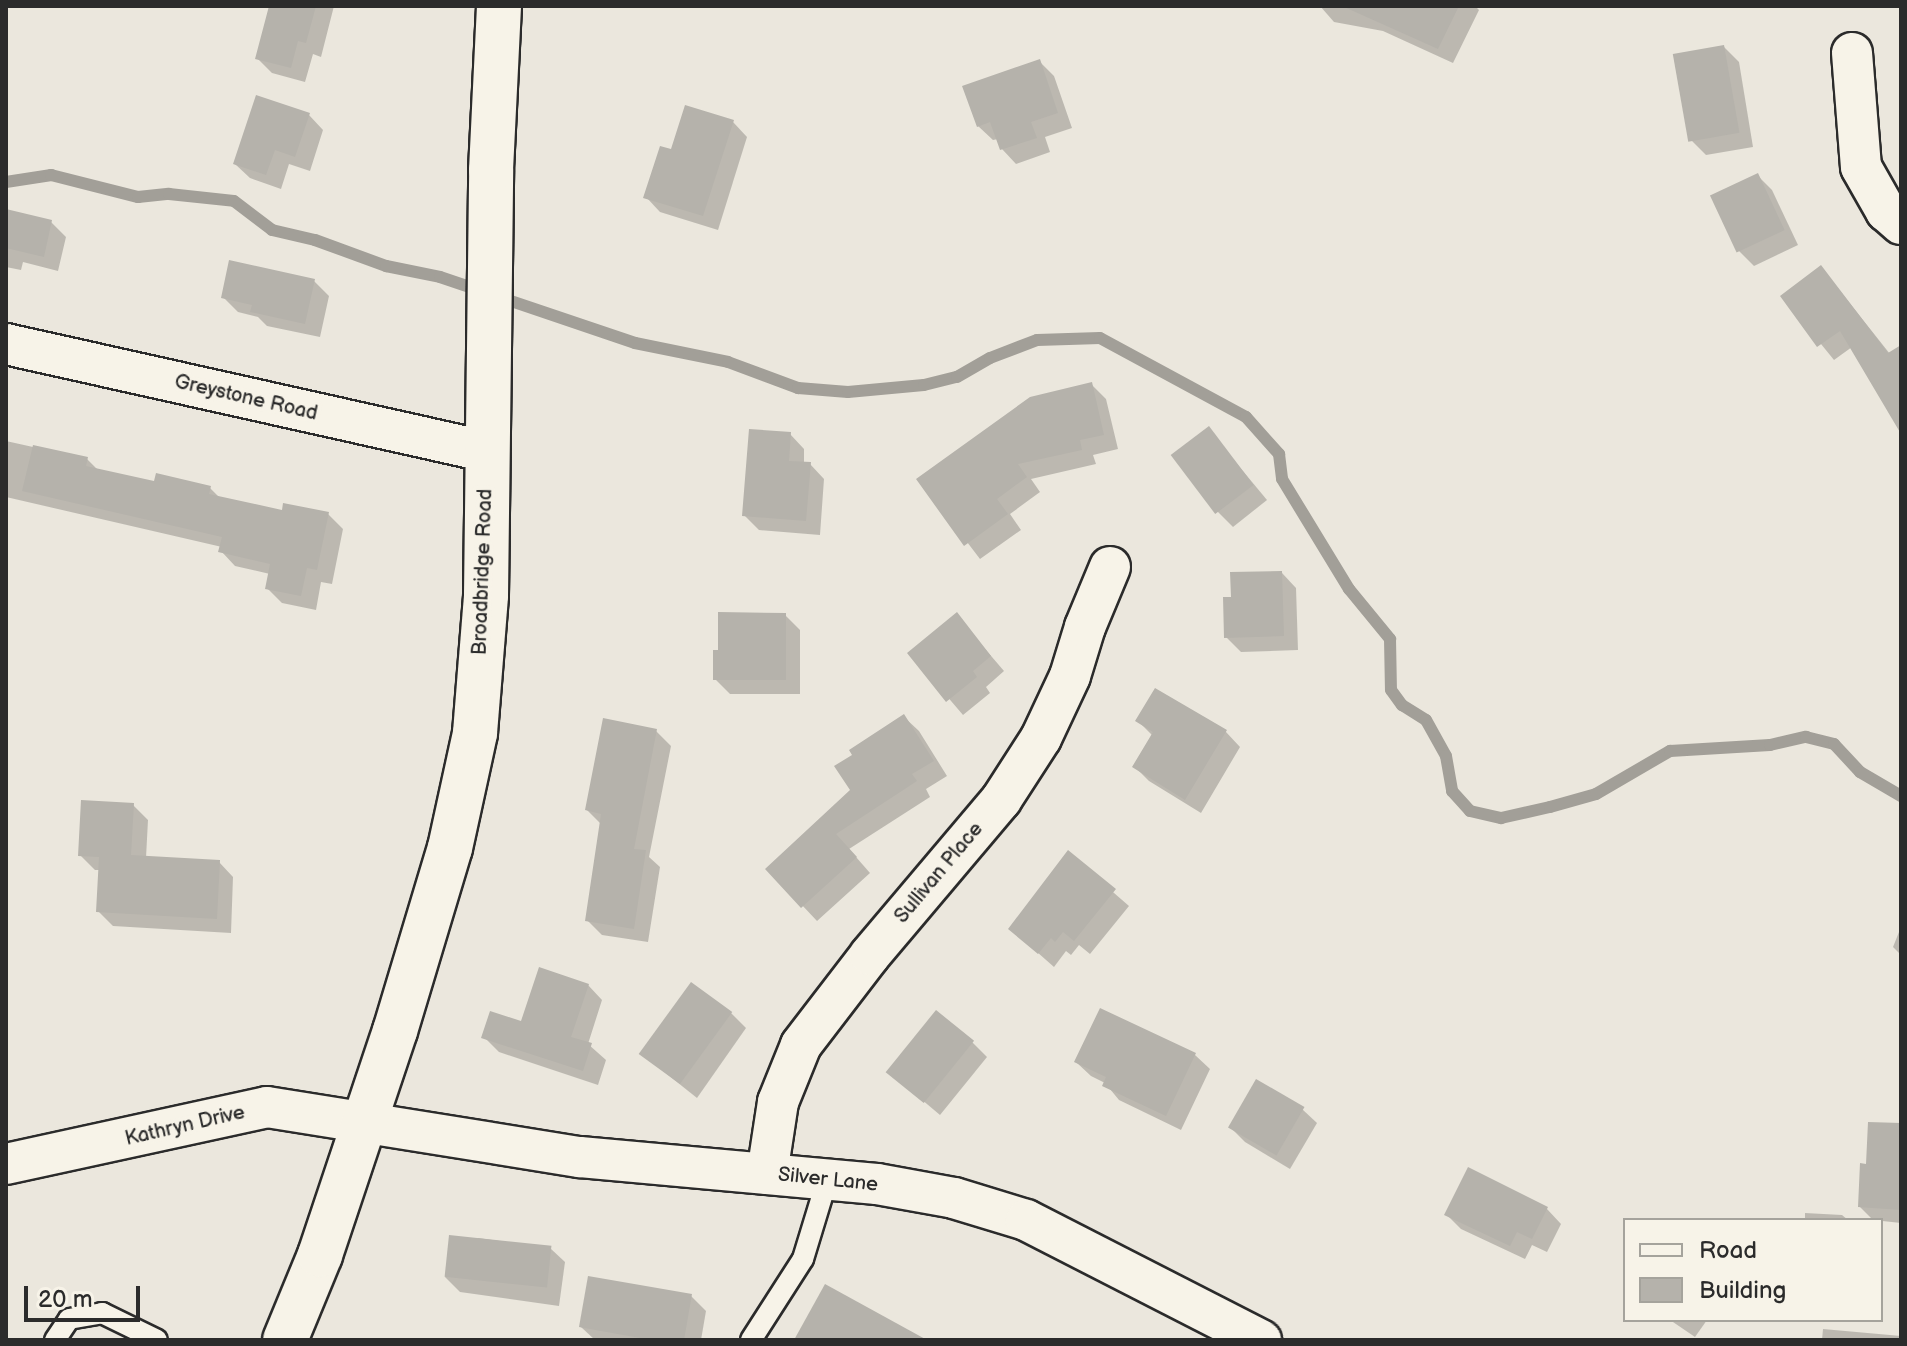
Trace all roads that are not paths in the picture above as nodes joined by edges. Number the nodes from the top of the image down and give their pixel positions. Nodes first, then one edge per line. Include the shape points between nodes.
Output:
1 (499, 6) edge
2 (1852, 53) dead end
3 (1901, 224) edge
4 (6, 344) edge
5 (486, 451) junction
6 (1110, 567) dead end
7 (365, 1122) junction
8 (6, 1164) edge
9 (767, 1174) junction
10 (827, 1180) junction
11 (55, 1340) edge
12 (157, 1340) edge
13 (285, 1340) edge
14 (751, 1340) edge
15 (1261, 1340) edge

1 - 5 main road, Broadbridge Road
2 - 3 street via 1861,167 1886,211
4 - 5 street, Greystone Road
5 - 7 main road, Broadbridge Road via 486,595 475,733 450,848
6 - 9 street, Sullivan Place via 1041,738 1001,800 801,1045 778,1102
7 - 8 street, Kathryn Drive via 267,1107
7 - 9 street, Silver Lane via 580,1157
7 - 13 main road, Broadbridge Road
9 - 10 street, Silver Lane
10 - 14 lane via 803,1259
10 - 15 street, Silver Lane via 954,1198 1026,1220
11 - 12 lane via 69,1319 102,1313

